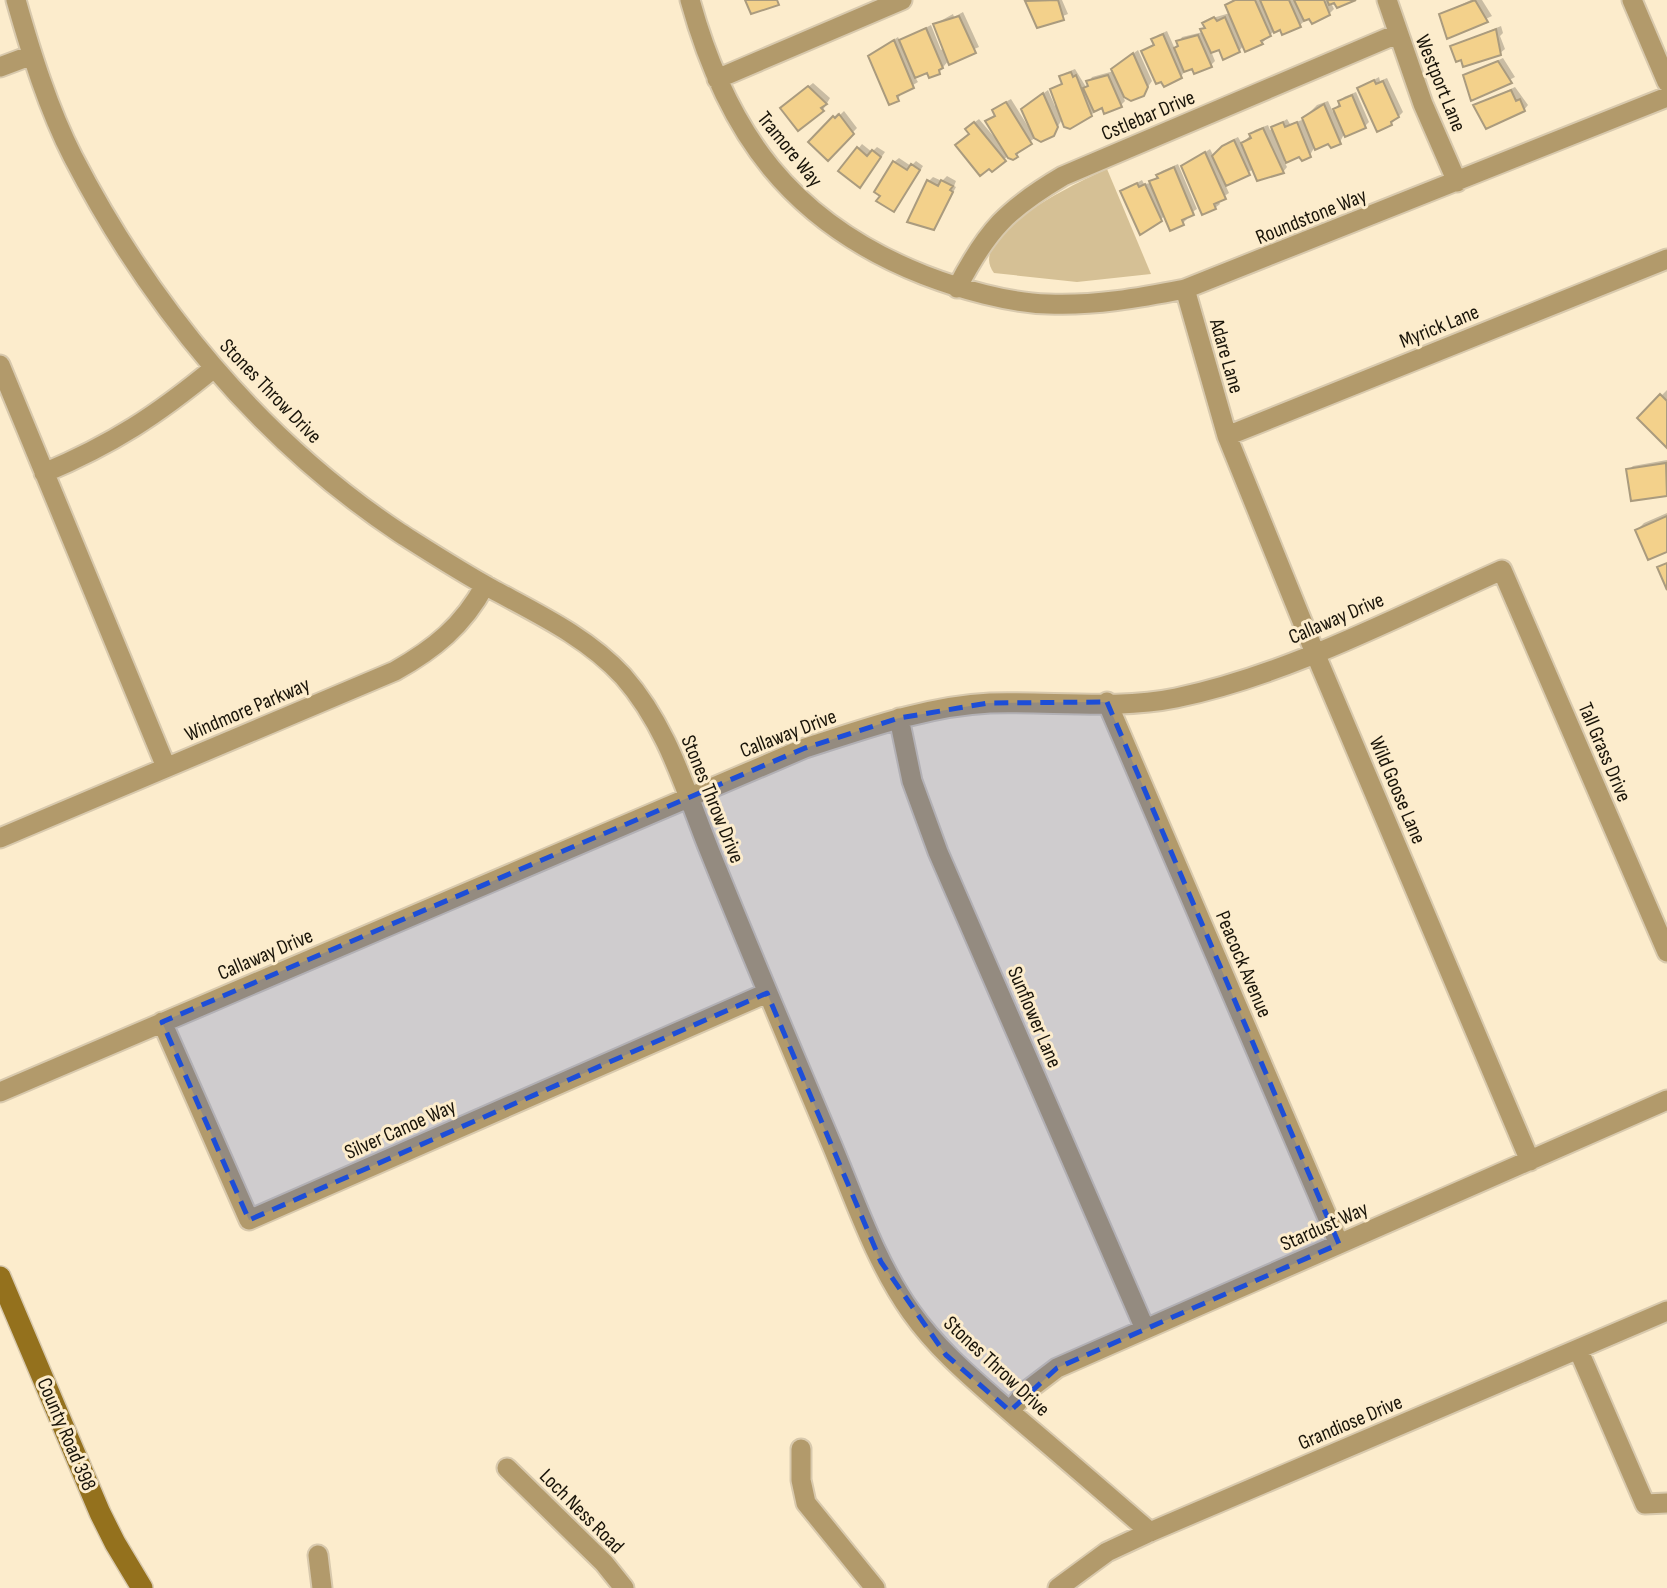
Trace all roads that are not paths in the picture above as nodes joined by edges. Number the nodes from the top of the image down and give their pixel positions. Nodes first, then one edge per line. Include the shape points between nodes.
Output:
1 (16, 0) edge
2 (690, 0) edge
3 (902, 0) edge
4 (1387, 0) edge
5 (1632, 0) edge
6 (1397, 34) junction
7 (32, 55) junction
8 (0, 67) edge
9 (717, 79) junction
10 (1667, 82) edge
11 (1667, 97) edge
12 (1457, 182) junction
13 (1667, 259) edge
14 (957, 288) junction
15 (1185, 289) junction
16 (0, 365) edge
17 (214, 368) junction
18 (1227, 436) junction
19 (44, 473) junction
20 (1502, 570) joint
21 (485, 585) junction
22 (1315, 653) junction
23 (1107, 702) junction
24 (899, 718) junction
25 (166, 767) junction
26 (688, 798) junction
27 (0, 838) edge
28 (1667, 952) edge
29 (767, 993) junction
30 (162, 1022) junction
31 (0, 1091) edge
32 (1667, 1100) edge
33 (1530, 1161) junction
34 (1339, 1244) junction
35 (0, 1277) edge
36 (1667, 1311) edge
37 (1145, 1329) junction
38 (1578, 1349) junction
39 (1010, 1411) junction
40 (801, 1449) dead end
41 (507, 1468) dead end
42 (1667, 1503) edge
43 (1150, 1532) junction
44 (318, 1555) dead end
45 (142, 1588) edge
46 (322, 1588) edge
47 (624, 1588) edge
48 (875, 1588) edge
49 (1058, 1588) edge

1 - 7 street, Stones Throw Drive
2 - 9 street, Tramore Way
3 - 9 street
4 - 6 street, Westport Lane
5 - 10 street
6 - 12 street, Westport Lane
6 - 14 street, Cstlebar Drive via 1063,176 1023,200 995,226
7 - 8 street
7 - 17 street, Stones Throw Drive via 72,154 114,229
9 - 14 street, Tramore Way via 759,154 795,197 844,235
11 - 12 street, Roundstone Way
12 - 15 street, Roundstone Way
13 - 18 street, Myrick Lane
14 - 15 street, Roundstone Way via 1046,304 1122,301
15 - 18 street, Adare Lane
16 - 19 street
17 - 19 street via 101,449
17 - 21 street, Stones Throw Drive via 284,443 372,514
18 - 22 street, Wild Goose Lane
19 - 25 street
20 - 22 street, Callaway Drive
20 - 28 street, Tall Grass Drive
21 - 25 street, Windmore Parkway via 453,632 422,656
21 - 26 street, Stones Throw Drive via 564,628 622,675 672,751
22 - 23 street, Callaway Drive via 1239,682 1186,695
22 - 33 street, Wild Goose Lane
23 - 24 street, Callaway Drive via 988,704
23 - 34 street, Peacock Avenue
24 - 26 street, Callaway Drive via 805,748
24 - 37 street, Sunflower Lane via 912,781 938,852
25 - 27 street, Windmore Parkway
26 - 29 street, Stones Throw Drive
26 - 30 street, Callaway Drive
29 - 30 street, Silver Canoe Way via 249,1220
29 - 39 street, Stones Throw Drive via 881,1262 910,1311 946,1355
30 - 31 street, Callaway Drive
32 - 33 street, Stardust Way
33 - 34 street, Stardust Way
34 - 37 street, Stardust Way
35 - 45 street, County Road 398 via 100,1513
36 - 38 street, Grandiose Drive
37 - 39 street, Stardust Way via 1057,1368
38 - 42 street via 1645,1504
38 - 43 street, Grandiose Drive
39 - 43 street, Stones Throw Drive
40 - 48 street via 806,1503
41 - 47 street, Loch Ness Road
43 - 49 street, Grandiose Drive via 1107,1552
44 - 46 street

